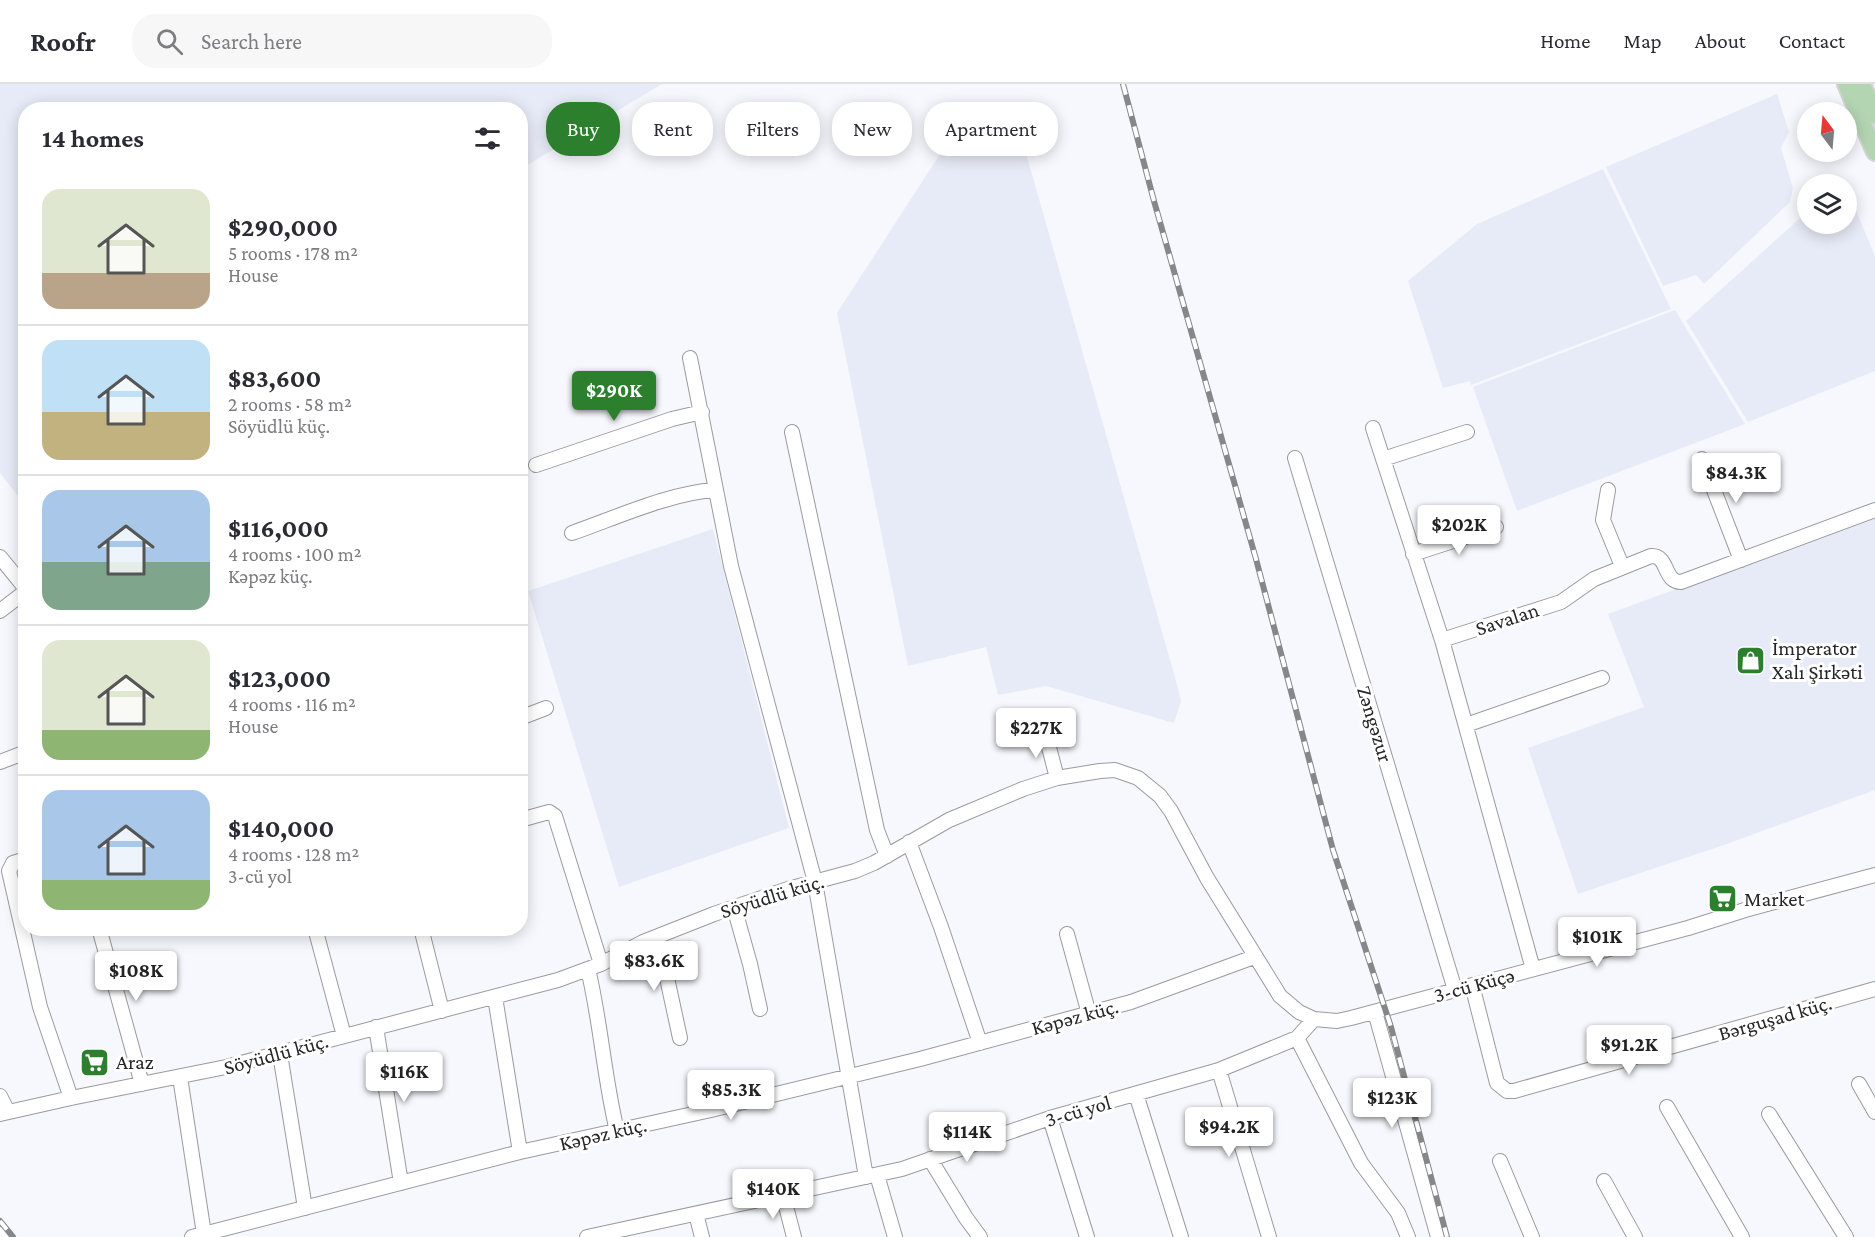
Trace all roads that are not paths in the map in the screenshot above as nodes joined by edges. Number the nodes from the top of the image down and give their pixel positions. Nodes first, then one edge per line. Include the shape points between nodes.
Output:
1 (1846, 84) edge
2 (1862, 84) edge
3 (1875, 115) edge
4 (1875, 152) edge
5 (690, 358) dead end
6 (702, 412) junction
7 (1373, 428) dead end
8 (792, 432) dead end
9 (1467, 432) dead end
10 (1295, 458) dead end
11 (1383, 459) junction
12 (1702, 459) dead end
13 (536, 465) dead end
14 (716, 490) junction
15 (1608, 490) dead end
16 (1875, 510) edge
17 (1496, 527) dead end
18 (572, 533) dead end
19 (1413, 554) junction
20 (0, 557) edge
21 (1741, 560) junction
22 (1622, 566) junction
23 (18, 580) edge
24 (18, 596) edge
25 (0, 611) edge
26 (1442, 640) junction
27 (1602, 678) dead end
28 (546, 708) dead end
29 (528, 715) edge
30 (1466, 725) junction
31 (1045, 732) dead end
32 (18, 755) edge
33 (0, 762) edge
34 (1057, 778) junction
35 (528, 818) edge
36 (909, 842) junction
37 (887, 856) junction
38 (18, 861) edge
39 (1875, 874) edge
40 (815, 882) junction
41 (734, 907) junction
42 (18, 910) edge
43 (1067, 934) dead end
44 (24, 936) edge
45 (101, 936) edge
46 (317, 936) edge
47 (423, 936) edge
48 (656, 937) junction
49 (1254, 957) junction
50 (595, 967) junction
51 (1533, 969) junction
52 (1472, 985) junction
53 (1875, 989) edge
54 (1455, 990) junction
55 (495, 998) junction
56 (760, 1009) dead end
57 (442, 1011) junction
58 (1375, 1012) junction
59 (1089, 1014) junction
60 (1314, 1019) junction
61 (376, 1027) junction
62 (344, 1036) junction
63 (680, 1038) dead end
64 (1297, 1038) junction
65 (980, 1042) junction
66 (280, 1054) junction
67 (1219, 1070) junction
68 (180, 1077) junction
69 (847, 1077) junction
70 (142, 1084) junction
71 (1859, 1084) dead end
72 (1136, 1094) junction
73 (0, 1096) edge
74 (71, 1098) junction
75 (1666, 1107) dead end
76 (1875, 1112) edge
77 (4, 1113) edge
78 (1769, 1114) dead end
79 (1050, 1118) junction
80 (617, 1131) junction
81 (520, 1152) junction
82 (930, 1159) junction
83 (1500, 1161) dead end
84 (871, 1176) junction
85 (1604, 1181) dead end
86 (401, 1183) junction
87 (783, 1195) junction
88 (305, 1208) junction
89 (696, 1214) junction
90 (613, 1234) edge
91 (198, 1235) edge
92 (587, 1237) edge
93 (702, 1237) edge
94 (794, 1237) edge
95 (895, 1237) edge
96 (980, 1237) edge
97 (1087, 1237) edge
98 (1181, 1237) edge
99 (1269, 1237) edge
100 (1408, 1237) edge
101 (1438, 1237) edge
102 (1532, 1237) edge
103 (1635, 1237) edge
104 (1742, 1237) edge
105 (1846, 1237) edge

1 - 4 main road
2 - 3 main road
5 - 6 street
6 - 13 street
6 - 14 street
7 - 11 street
8 - 37 street via 877,830
9 - 11 street
10 - 54 street, Zəngəzur
11 - 19 street
12 - 21 street
14 - 18 street via 680,496
14 - 40 street via 731,566
15 - 22 street via 1603,520
16 - 21 street, Savalan
17 - 19 street
19 - 26 street
20 - 23 street
21 - 22 street, Savalan via 1681,582 1671,579 1656,555
22 - 26 street, Savalan via 1594,579 1561,602
24 - 25 street
26 - 30 street
27 - 30 street
28 - 29 street
30 - 51 street
31 - 34 street
32 - 33 street
34 - 36 street, Söyüdlü küç. via 987,803
34 - 49 street, Söyüdlü küç. via 1115,770 1138,778 1160,796
35 - 50 street via 549,812 555,816
36 - 37 street, Söyüdlü küç.
36 - 65 street
37 - 40 street, Söyüdlü küç. via 855,871
38 - 42 street via 9,871
39 - 51 street, 3-cü Küçə
40 - 41 street, Söyüdlü küç.
40 - 69 street
41 - 48 street, Söyüdlü küç.
41 - 56 street
43 - 59 street
44 - 74 street via 40,1007
45 - 70 street
46 - 62 street
47 - 57 street
48 - 50 street, Söyüdlü küç.
48 - 63 street
49 - 59 street, Kəpəz küç.
49 - 60 street, Söyüdlü küç. via 1280,996
50 - 55 street, Söyüdlü küç.
50 - 80 street via 596,1005
51 - 52 street, 3-cü Küçə
52 - 53 street, Bərguşad küç. via 1497,1083 1507,1091
52 - 54 street, 3-cü Küçə
54 - 58 street, 3-cü Küçə
55 - 57 street, Söyüdlü küç.
55 - 81 street
57 - 61 street, Söyüdlü küç.
58 - 60 street, 3-cü Küçə via 1337,1021
58 - 101 street
59 - 65 street, Kəpəz küç.
60 - 64 street, 3-cü yol
61 - 62 street, Söyüdlü küç.
61 - 86 street
62 - 66 street, Söyüdlü küç.
64 - 67 street, 3-cü yol
64 - 100 street via 1360,1163 1398,1213
65 - 69 street, Kəpəz küç.
66 - 68 street, Söyüdlü küç.
66 - 88 street
67 - 72 street, 3-cü yol
67 - 99 street
68 - 70 street, Söyüdlü küç.
68 - 91 street
69 - 80 street, Kəpəz küç.
69 - 84 street
70 - 74 street, Söyüdlü küç.
71 - 76 street
72 - 79 street, 3-cü yol
72 - 98 street
73 - 77 street
74 - 77 street, Söyüdlü küç.
75 - 104 street
78 - 105 street
79 - 82 street, 3-cü yol
79 - 97 street
80 - 81 street, Kəpəz küç.
81 - 86 street, Kəpəz küç.
82 - 84 street, 3-cü yol
82 - 96 street
83 - 102 street
84 - 87 street, 3-cü yol
84 - 95 street
85 - 103 street
86 - 88 street, Kəpəz küç.
87 - 89 street, 3-cü yol
87 - 94 street
88 - 91 street, Kəpəz küç.
89 - 90 street, 3-cü yol
89 - 93 street
90 - 92 street, 3-cü yol

